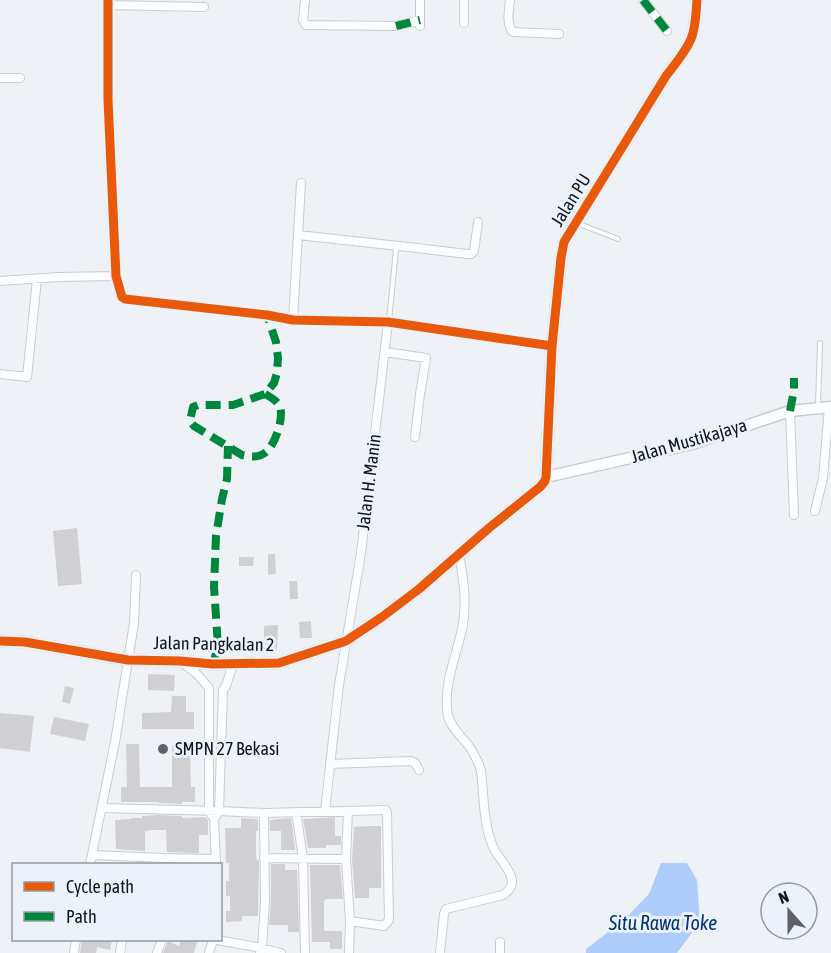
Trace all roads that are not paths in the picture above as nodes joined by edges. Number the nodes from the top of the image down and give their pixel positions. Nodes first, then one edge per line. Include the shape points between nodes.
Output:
1 (305, 0) edge
2 (420, 0) edge
3 (464, 0) edge
4 (510, 0) edge
5 (643, 0) edge
6 (697, 0) edge
7 (108, 2) edge
8 (204, 7) dead end
9 (464, 23) dead end
10 (667, 31) dead end
11 (559, 34) dead end
12 (0, 78) edge
13 (20, 78) dead end
14 (301, 183) dead end
15 (478, 222) dead end
16 (577, 223) junction
17 (298, 236) junction
18 (618, 239) dead end
19 (396, 250) dead end
20 (116, 276) junction
21 (37, 279) junction
22 (0, 281) edge
23 (293, 320) junction
24 (388, 322) junction
25 (820, 344) dead end
26 (552, 346) junction
27 (385, 352) junction
28 (0, 374) edge
29 (826, 407) edge
30 (790, 411) junction
31 (415, 437) dead end
32 (546, 477) junction
33 (827, 478) edge
34 (815, 511) dead end
35 (794, 514) dead end
36 (459, 554) junction
37 (136, 574) dead end
38 (0, 640) edge
39 (346, 641) junction
40 (128, 660) junction
41 (180, 661) junction
42 (232, 664) junction
43 (223, 690) junction
44 (210, 691) junction
45 (330, 764) junction
46 (418, 770) dead end
47 (102, 808) junction
48 (209, 811) junction
49 (219, 811) junction
50 (325, 811) junction
51 (348, 811) junction
52 (296, 812) junction
53 (264, 813) junction
54 (214, 819) junction
55 (92, 855) junction
56 (264, 858) junction
57 (303, 858) junction
58 (346, 859) junction
59 (164, 861) edge
60 (216, 862) edge
61 (90, 863) edge
62 (350, 921) junction
63 (222, 941) edge
64 (500, 942) dead end
65 (261, 950) edge
66 (281, 953) edge
67 (305, 953) edge
68 (350, 953) edge
69 (440, 953) edge
70 (500, 953) edge

1 - 2 street via 306,25 396,26 420,23
3 - 9 street
4 - 11 street via 510,30
5 - 10 street
6 - 16 street, Jalan PU via 687,46
7 - 8 street
7 - 20 street
12 - 13 street
14 - 17 street
15 - 17 street via 471,254
16 - 18 lane
16 - 26 street, Jalan PU via 564,242
17 - 23 street
19 - 24 lane
20 - 21 street
20 - 23 street via 125,299
21 - 22 street
21 - 28 street via 27,377
23 - 24 street
24 - 26 street
24 - 27 street, Jalan H. Manin
25 - 29 lane
26 - 32 street, Jalan PU
27 - 31 street via 426,358
27 - 39 street, Jalan H. Manin via 361,553
29 - 30 street, Jalan Mustikajaya
29 - 33 street
30 - 32 street, Jalan Mustikajaya via 692,444
30 - 35 street
32 - 36 street, Jalan Pangkalan 2 via 540,487
33 - 34 street
36 - 39 street, Jalan Pangkalan 2 via 419,590
36 - 69 street via 464,583 463,623 447,694 448,715 479,762 487,831 512,885 503,895 446,909
37 - 40 street
38 - 40 street, Jalan Pangkalan 2
39 - 42 street, Jalan Pangkalan 2 via 279,663
39 - 45 street, Jalan H. Manin
40 - 41 street, Jalan Pangkalan 2
40 - 47 street
41 - 42 street, Jalan Pangkalan 2
41 - 44 street
42 - 43 street
43 - 44 street
43 - 49 street
44 - 48 street
45 - 46 street via 409,761
45 - 50 street, Jalan H. Manin
47 - 48 street
47 - 55 street
48 - 49 street
48 - 54 street
49 - 53 street
49 - 54 street
50 - 51 street
50 - 52 street
51 - 58 street
51 - 62 street via 386,810 388,850 387,924
52 - 53 street
52 - 57 street
53 - 56 street
54 - 60 street
55 - 59 street
55 - 61 street
56 - 57 street
56 - 65 street via 266,902
57 - 58 street
57 - 67 street
58 - 62 street
59 - 60 street
62 - 68 street
63 - 65 street
64 - 70 street
65 - 66 street

